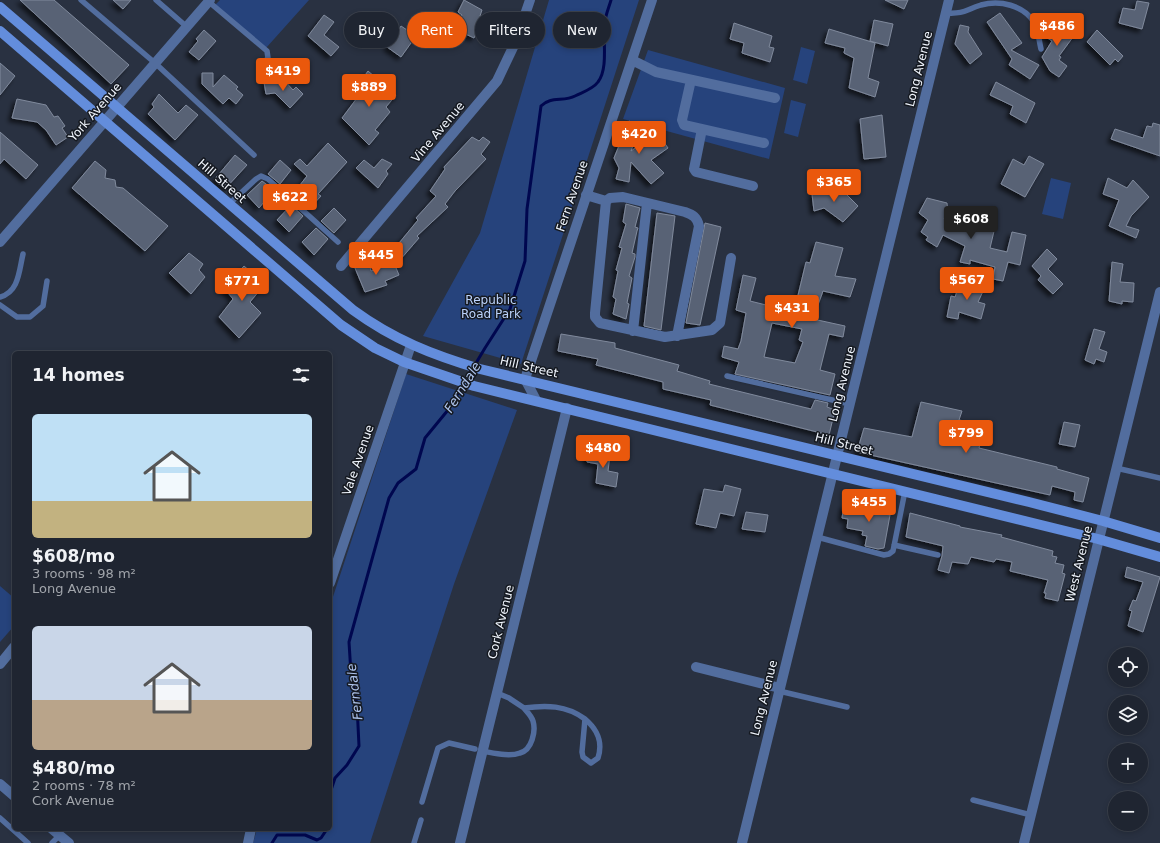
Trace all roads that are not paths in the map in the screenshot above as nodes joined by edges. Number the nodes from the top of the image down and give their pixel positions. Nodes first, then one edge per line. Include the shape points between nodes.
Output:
1 (81, 0) edge
2 (156, 0) edge
3 (530, 0) edge
4 (652, 0) edge
5 (949, 0) edge
6 (209, 1) edge
7 (0, 7) edge
8 (946, 13) junction
9 (187, 27) junction
10 (0, 31) edge
11 (1040, 49) dead end
12 (632, 60) junction
13 (155, 63) junction
14 (262, 66) dead end
15 (691, 80) junction
16 (775, 98) dead end
17 (116, 108) junction
18 (105, 121) junction
19 (702, 129) junction
20 (764, 143) dead end
21 (254, 155) dead end
22 (753, 186) dead end
23 (586, 195) junction
24 (606, 201) junction
25 (648, 203) junction
26 (229, 204) junction
27 (0, 242) edge
28 (338, 242) dead end
29 (23, 254) dead end
30 (731, 258) dead end
31 (341, 266) dead end
32 (47, 281) dead end
33 (1160, 292) edge
34 (0, 296) edge
35 (0, 305) edge
36 (633, 331) junction
37 (677, 336) junction
38 (411, 345) junction
39 (404, 362) junction
40 (727, 376) dead end
41 (526, 379) junction
42 (536, 400) junction
43 (850, 404) junction
44 (567, 408) junction
45 (838, 456) junction
46 (1116, 468) junction
47 (833, 473) junction
48 (1160, 478) edge
49 (905, 491) junction
50 (1103, 521) junction
51 (1160, 532) edge
52 (1146, 534) junction
53 (817, 537) junction
54 (1160, 538) edge
55 (1098, 539) junction
56 (894, 545) junction
57 (938, 555) dead end
58 (1160, 557) edge
59 (332, 577) edge
60 (12, 649) edge
61 (0, 664) edge
62 (696, 667) dead end
63 (779, 690) junction
64 (497, 693) junction
65 (847, 707) dead end
66 (524, 708) junction
67 (585, 719) junction
68 (479, 750) junction
69 (0, 784) edge
70 (12, 794) edge
71 (973, 800) dead end
72 (422, 802) dead end
73 (1031, 816) junction
74 (0, 818) edge
75 (420, 820) dead end
76 (12, 829) edge
77 (15, 831) edge
78 (251, 831) edge
79 (56, 832) edge
80 (28, 843) edge
81 (52, 843) edge
82 (69, 843) edge
83 (248, 843) edge
84 (414, 843) edge
85 (460, 843) edge
86 (742, 843) edge
87 (1024, 843) edge

1 - 13 lane
2 - 9 lane
3 - 31 street, Vine Avenue via 516,41 497,81
4 - 12 street, Fern Avenue
5 - 8 street, Long Avenue
6 - 9 street, York Avenue
6 - 14 lane via 267,51 268,58
7 - 17 main road, Hill Street
8 - 11 lane via 960,14 982,4 1013,4 1026,13 1034,23
8 - 43 street, Long Avenue
9 - 13 street, York Avenue
10 - 18 main road
12 - 15 street via 656,72
12 - 23 street, Fern Avenue
13 - 17 street, York Avenue
13 - 21 lane
15 - 16 street
15 - 19 street via 683,123
17 - 18 street, York Avenue
17 - 26 main road, Hill Street
18 - 27 street, York Avenue
18 - 39 main road via 341,325 375,348
19 - 20 street
19 - 22 street via 694,169 696,172
23 - 24 street
23 - 41 street, Fern Avenue
24 - 25 street via 623,196
24 - 36 street via 595,317 600,323
25 - 36 street
25 - 37 street via 685,212 697,220 699,226
26 - 28 lane via 260,176 268,179
26 - 38 main road, Hill Street via 353,310
29 - 34 lane via 14,289 7,295
30 - 37 street via 720,323 712,330
32 - 35 lane via 43,306 30,317 17,317
33 - 46 street, West Avenue
36 - 37 street via 658,337
38 - 39 street, Vale Avenue
38 - 41 main road, Hill Street via 480,369
39 - 42 main road via 474,386
39 - 59 street, Vale Avenue
40 - 43 lane
41 - 42 street
41 - 45 main road, Hill Street
42 - 44 main road
43 - 45 street, Long Avenue
44 - 47 main road
44 - 64 street, Cork Avenue
45 - 47 street, Long Avenue
45 - 50 main road, Hill Street
46 - 48 lane
46 - 50 street, West Avenue
47 - 49 main road
47 - 53 street, Long Avenue
49 - 55 main road
49 - 56 lane
50 - 52 main road, Hill Street
50 - 55 street, West Avenue
51 - 52 lane
52 - 54 main road, Hill Street
53 - 56 lane via 884,554 890,554
53 - 63 street, Long Avenue
55 - 58 main road
55 - 73 street, West Avenue
56 - 57 lane
60 - 61 street
62 - 63 street
63 - 65 lane
63 - 86 street, Long Avenue
64 - 66 lane
64 - 68 street, Cork Avenue
66 - 67 lane via 564,708
66 - 68 lane via 530,714 534,728 527,749 516,754
67 - 67 lane via 594,727 600,743 598,758 591,763 583,757 582,752
68 - 72 lane via 449,743 438,748
68 - 85 street, Cork Avenue
69 - 70 street
71 - 73 lane
73 - 87 street, West Avenue
74 - 76 lane
75 - 84 lane
77 - 80 lane
78 - 83 street
79 - 81 lane
79 - 82 street

